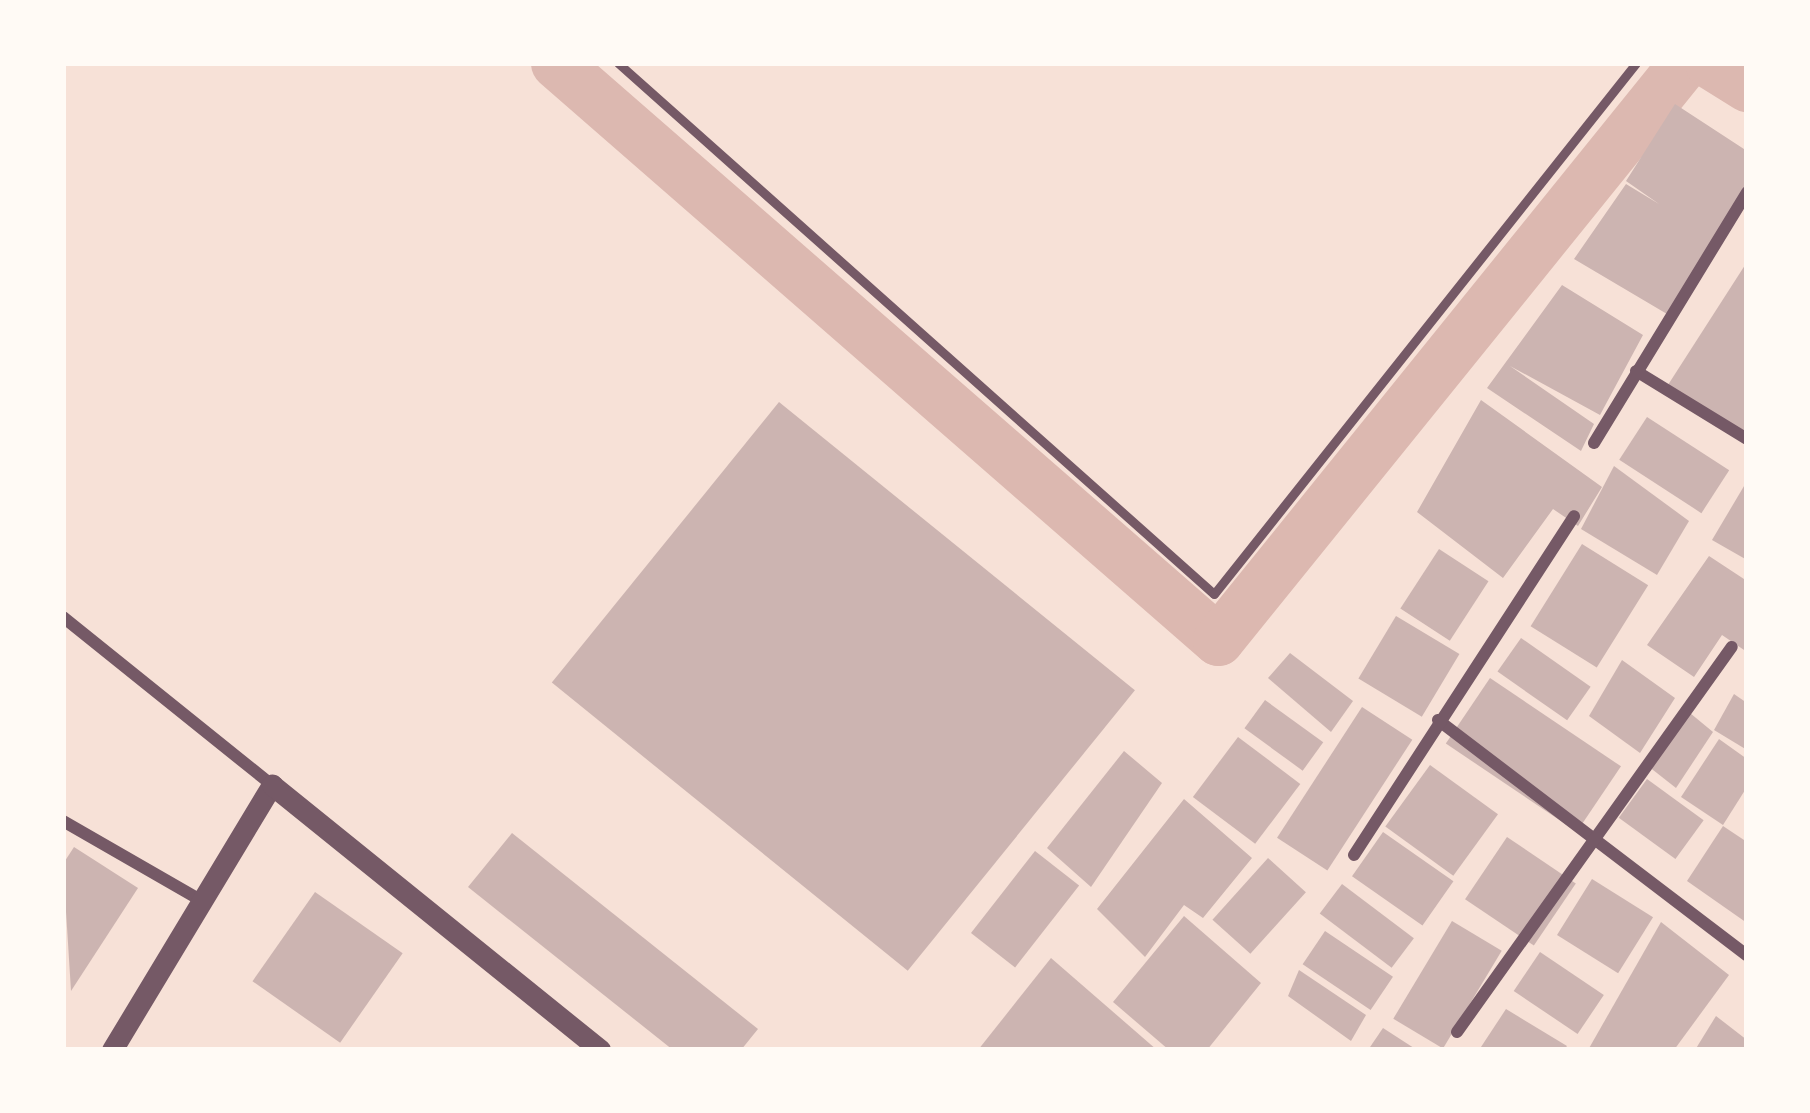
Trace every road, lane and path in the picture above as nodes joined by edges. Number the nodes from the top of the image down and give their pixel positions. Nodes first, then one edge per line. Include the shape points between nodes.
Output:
1 (618, 63) edge
2 (1636, 63) edge
3 (1747, 192) edge
4 (1636, 371) junction
5 (1747, 439) edge
6 (1594, 443) dead end
7 (1574, 516) dead end
8 (63, 617) edge
9 (1732, 646) dead end
10 (1438, 720) junction
11 (272, 785) junction
12 (63, 820) edge
13 (1596, 840) junction
14 (1354, 855) dead end
15 (202, 902) junction
16 (1747, 955) edge
17 (1457, 1032) dead end
18 (112, 1050) edge
19 (600, 1050) edge

1 - 2 lane via 1214,594
3 - 4 street
4 - 5 street
4 - 6 street
7 - 10 street
8 - 11 street
9 - 13 street
10 - 13 street
10 - 14 street
11 - 15 street
11 - 19 street
12 - 15 street
13 - 16 street
13 - 17 street
15 - 18 street

